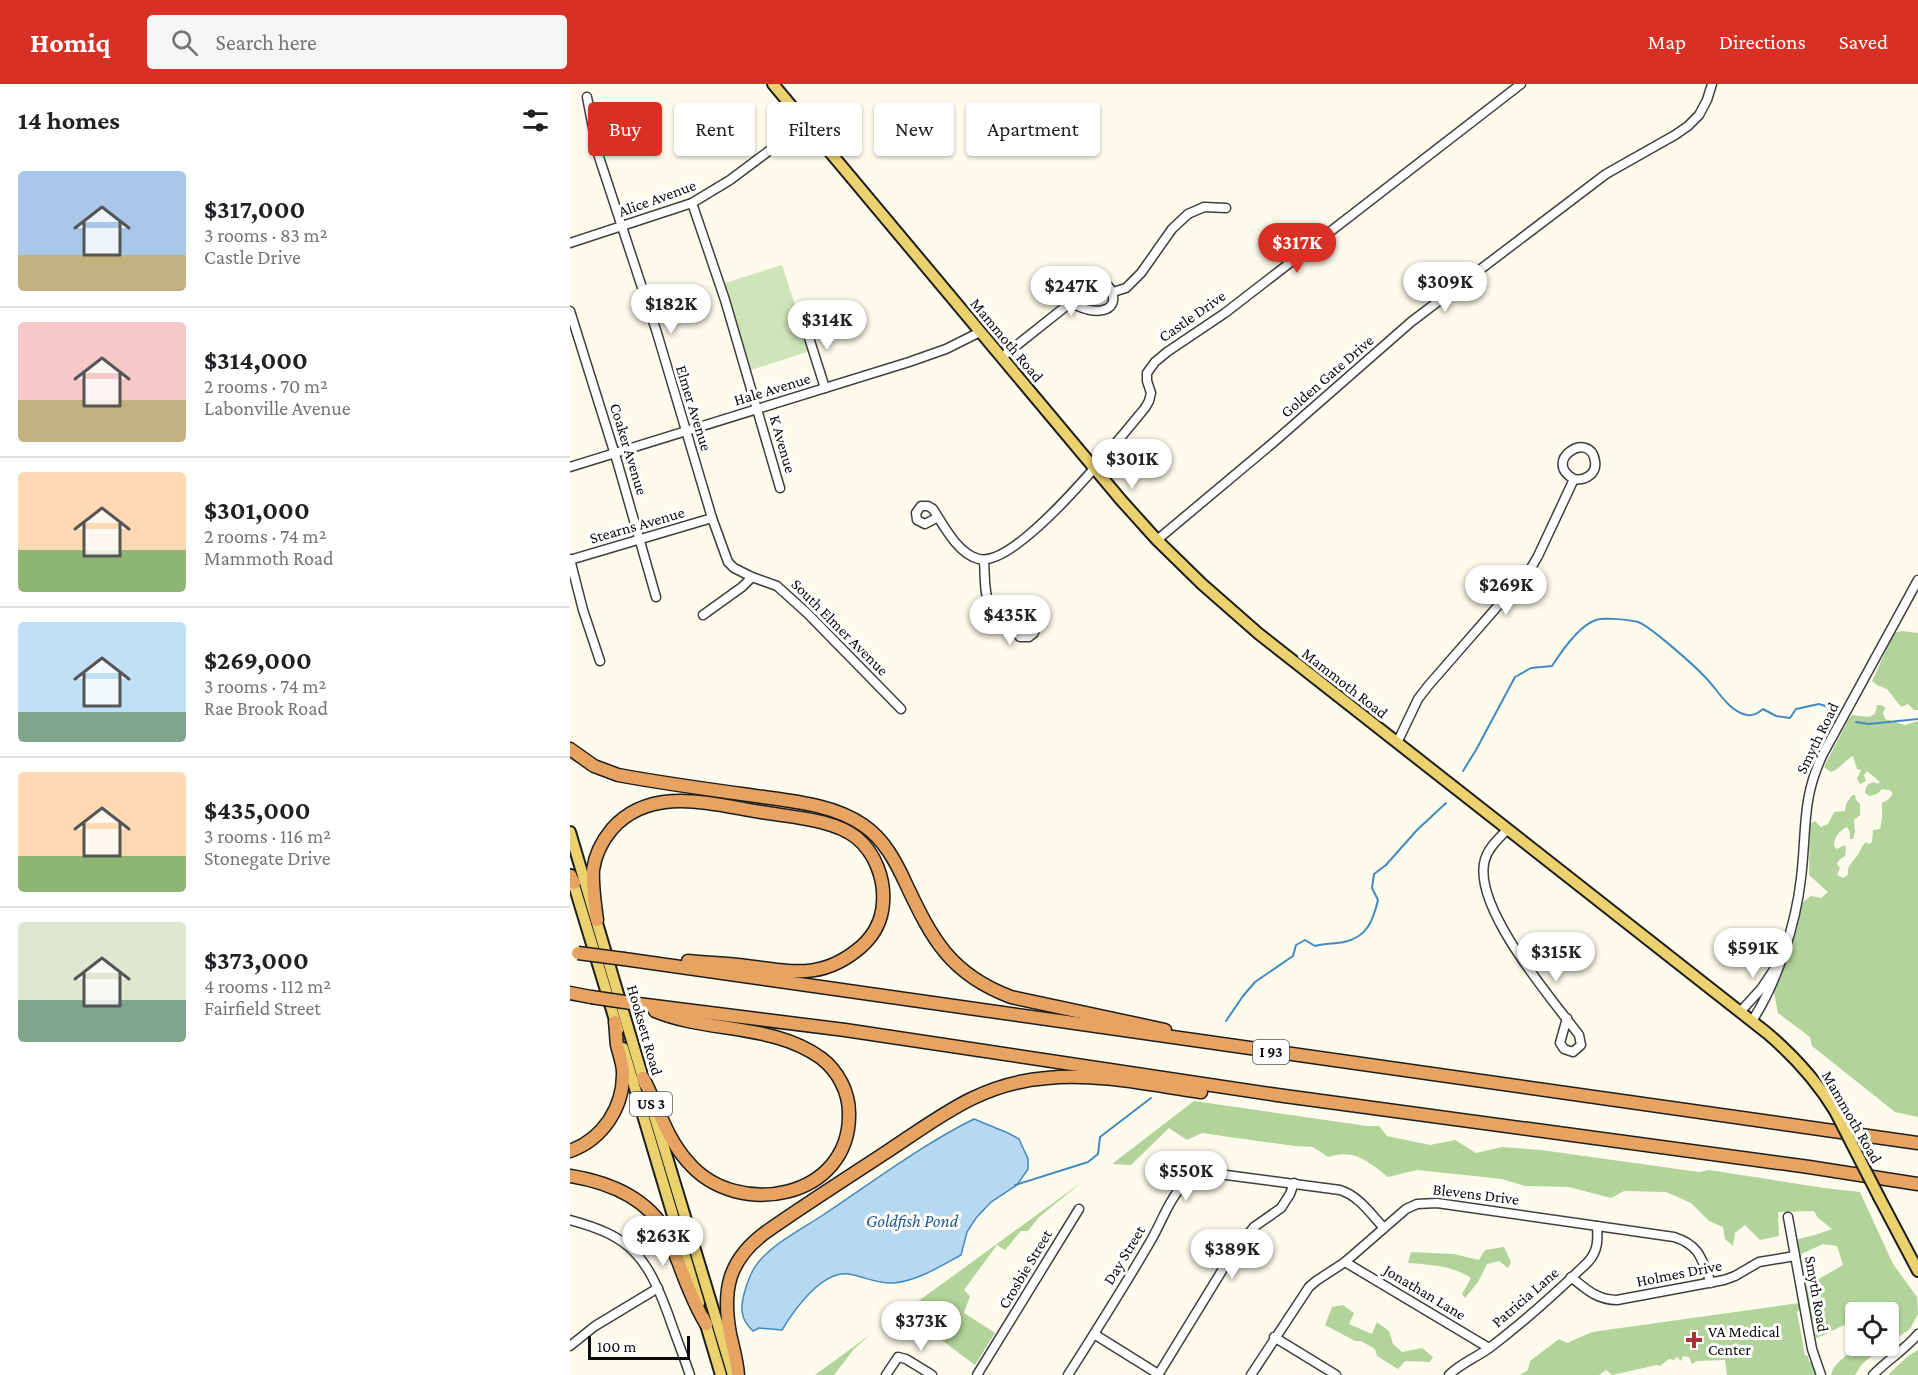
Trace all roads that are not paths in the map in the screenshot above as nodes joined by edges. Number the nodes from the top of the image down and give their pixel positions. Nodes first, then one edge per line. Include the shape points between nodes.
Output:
1 (773, 84) edge
2 (1521, 84) edge
3 (1712, 84) edge
4 (587, 97) dead end
5 (787, 102) edge
6 (767, 152) edge
7 (832, 156) edge
8 (692, 203) junction
9 (1204, 207) dead end
10 (623, 227) junction
11 (570, 243) edge
12 (1113, 292) junction
13 (1070, 303) junction
14 (570, 311) edge
15 (804, 322) dead end
16 (981, 332) junction
17 (1002, 357) junction
18 (825, 388) junction
19 (756, 409) junction
20 (686, 432) junction
21 (615, 454) junction
22 (570, 467) edge
23 (1094, 467) junction
24 (1574, 479) dead end
25 (780, 488) dead end
26 (938, 517) dead end
27 (712, 518) junction
28 (641, 539) junction
29 (1157, 540) junction
30 (570, 560) edge
31 (984, 560) junction
32 (752, 577) junction
33 (1918, 580) edge
34 (656, 597) dead end
35 (703, 615) dead end
36 (1016, 625) dead end
37 (600, 661) dead end
38 (901, 710) dead end
39 (1396, 743) junction
40 (570, 749) edge
41 (1507, 830) junction
42 (570, 832) edge
43 (570, 870) edge
44 (572, 880) edge
45 (597, 920) junction
46 (573, 952) edge
47 (1781, 958) junction
48 (651, 964) junction
49 (570, 995) edge
50 (638, 1004) junction
51 (1740, 1012) junction
52 (1567, 1018) dead end
53 (1752, 1021) junction
54 (615, 1022) junction
55 (1197, 1041) junction
56 (643, 1078) junction
57 (1277, 1095) junction
58 (1918, 1143) edge
59 (570, 1151) edge
60 (570, 1176) edge
61 (1294, 1183) junction
62 (1918, 1184) edge
63 (1079, 1209) dead end
64 (1788, 1217) dead end
65 (570, 1220) edge
66 (1597, 1226) junction
67 (1384, 1228) junction
68 (1795, 1256) junction
69 (1345, 1262) junction
70 (1918, 1271) edge
71 (1571, 1277) junction
72 (1711, 1283) junction
73 (658, 1288) junction
74 (706, 1324) junction
75 (1094, 1334) junction
76 (1918, 1334) edge
77 (1274, 1337) junction
78 (1914, 1343) edge
79 (570, 1346) edge
80 (1489, 1348) junction
81 (690, 1375) edge
82 (721, 1375) edge
83 (733, 1375) edge
84 (738, 1375) edge
85 (886, 1375) edge
86 (932, 1375) edge
87 (977, 1375) edge
88 (1068, 1375) edge
89 (1158, 1375) edge
90 (1251, 1375) edge
91 (1336, 1375) edge
92 (1449, 1375) edge
93 (1821, 1375) edge
94 (1873, 1375) edge

1 - 5 main road, Mammoth Road
2 - 23 street, Castle Drive via 1225,313 1155,362 1147,373 1151,393 1145,408
3 - 29 street, Golden Gate Drive via 1703,108 1688,126 1606,174 1411,322
4 - 10 street, Elmer Avenue via 598,154
6 - 8 street, Alice Avenue
7 - 16 main road, Mammoth Road
8 - 10 street, Alice Avenue
8 - 19 street, K Avenue
9 - 12 street via 1188,214 1172,229 1142,273 1126,288
10 - 11 street, Alice Avenue
10 - 20 street, Elmer Avenue
12 - 13 street via 1098,281 1085,287
12 - 13 street via 1112,303 1102,311
13 - 17 street
14 - 21 street, Coaker Avenue
15 - 18 street
16 - 17 main road, Mammoth Road
16 - 18 street, Hale Avenue via 946,349
17 - 23 main road, Mammoth Road
18 - 19 street, Hale Avenue
19 - 20 street, Hale Avenue
19 - 25 street, K Avenue
20 - 21 street, Hale Avenue
20 - 27 street, Elmer Avenue
21 - 22 street, Hale Avenue
21 - 28 street, Coaker Avenue
23 - 29 main road, Mammoth Road
23 - 31 street, Castle Drive via 1040,526
24 - 39 street via 1531,568 1428,686
26 - 31 street via 967,553
27 - 28 street, Stearns Avenue
27 - 32 street, Elmer Avenue via 728,562
28 - 30 street, Stearns Avenue
28 - 34 street, Coaker Avenue
29 - 39 main road, Mammoth Road via 1259,634
30 - 37 street
31 - 36 street via 991,609 999,618
32 - 35 street
32 - 38 street, South Elmer Avenue via 777,586
33 - 47 street, Smyth Road via 1813,777 1805,813 1800,890
39 - 41 main road, Mammoth Road
40 - 55 highway via 594,766 618,775 835,811 864,826 883,844 934,939 954,963 980,982 1011,997 1160,1028
41 - 51 main road, Mammoth Road
41 - 52 street via 1485,859 1484,879 1490,902 1526,963
42 - 45 main road, Hooksett Road / US 3
43 - 44 main road, Hooksett Road / US 3
44 - 54 main road, Hooksett Road / US 3
45 - 48 highway via 593,871 600,847 625,817 658,802 719,805 838,828 869,851 878,869 884,894 882,917 868,940 848,959 796,973 671,960
45 - 56 main road, Hooksett Road / US 3
46 - 48 highway, I 93, bridge
47 - 51 street, Smyth Road
47 - 53 street, Smyth Road via 1774,981
48 - 55 highway, I 93
49 - 50 highway, bridge
50 - 56 highway via 677,1019 784,1040 819,1057 835,1072 848,1100 844,1146 824,1174 799,1188 762,1195 722,1187 700,1174 674,1145
50 - 57 highway via 856,1032
51 - 53 main road, Mammoth Road
53 - 70 main road, Mammoth Road, bridge via 1816,1082
54 - 59 highway via 623,1069 622,1093 604,1128
54 - 74 main road, Hooksett Road / US 3
55 - 58 highway, I 93
56 - 83 main road, Hooksett Road / US 3
57 - 62 highway
57 - 84 highway via 1213,1093 1065,1077 1010,1084 972,1097 774,1226 747,1248 733,1269 726,1298
60 - 74 highway via 618,1189 653,1215 667,1233
61 - 67 street, Day Street via 1350,1193
61 - 75 street, Day Street via 1211,1173 1191,1178 1176,1195
61 - 89 street via 1281,1208 1254,1227 1234,1251
63 - 87 street, Crosbie Street
64 - 68 street, Smyth Road
65 - 73 street via 603,1230 630,1248 646,1264
66 - 67 street, Blevens Drive via 1431,1203 1412,1206
66 - 71 street, Patricia Lane via 1598,1242 1593,1256
66 - 72 street, Blevens Drive via 1687,1242 1700,1255
67 - 69 street, Blevens Drive
68 - 72 street, Holmes Drive via 1759,1262 1735,1276
68 - 93 street, Smyth Road via 1812,1349
69 - 77 street, Blevens Drive via 1309,1287
69 - 80 street, Jonathan Lane
71 - 72 street, Holmes Drive via 1595,1296 1613,1300
71 - 80 street, Patricia Lane
73 - 79 street
73 - 81 street
74 - 82 main road, Hooksett Road / US 3
75 - 88 street, Day Street
75 - 89 street
76 - 78 street
77 - 90 street, Blevens Drive
77 - 91 street
78 - 94 street
80 - 92 street, Patricia Lane
85 - 86 street via 898,1357

